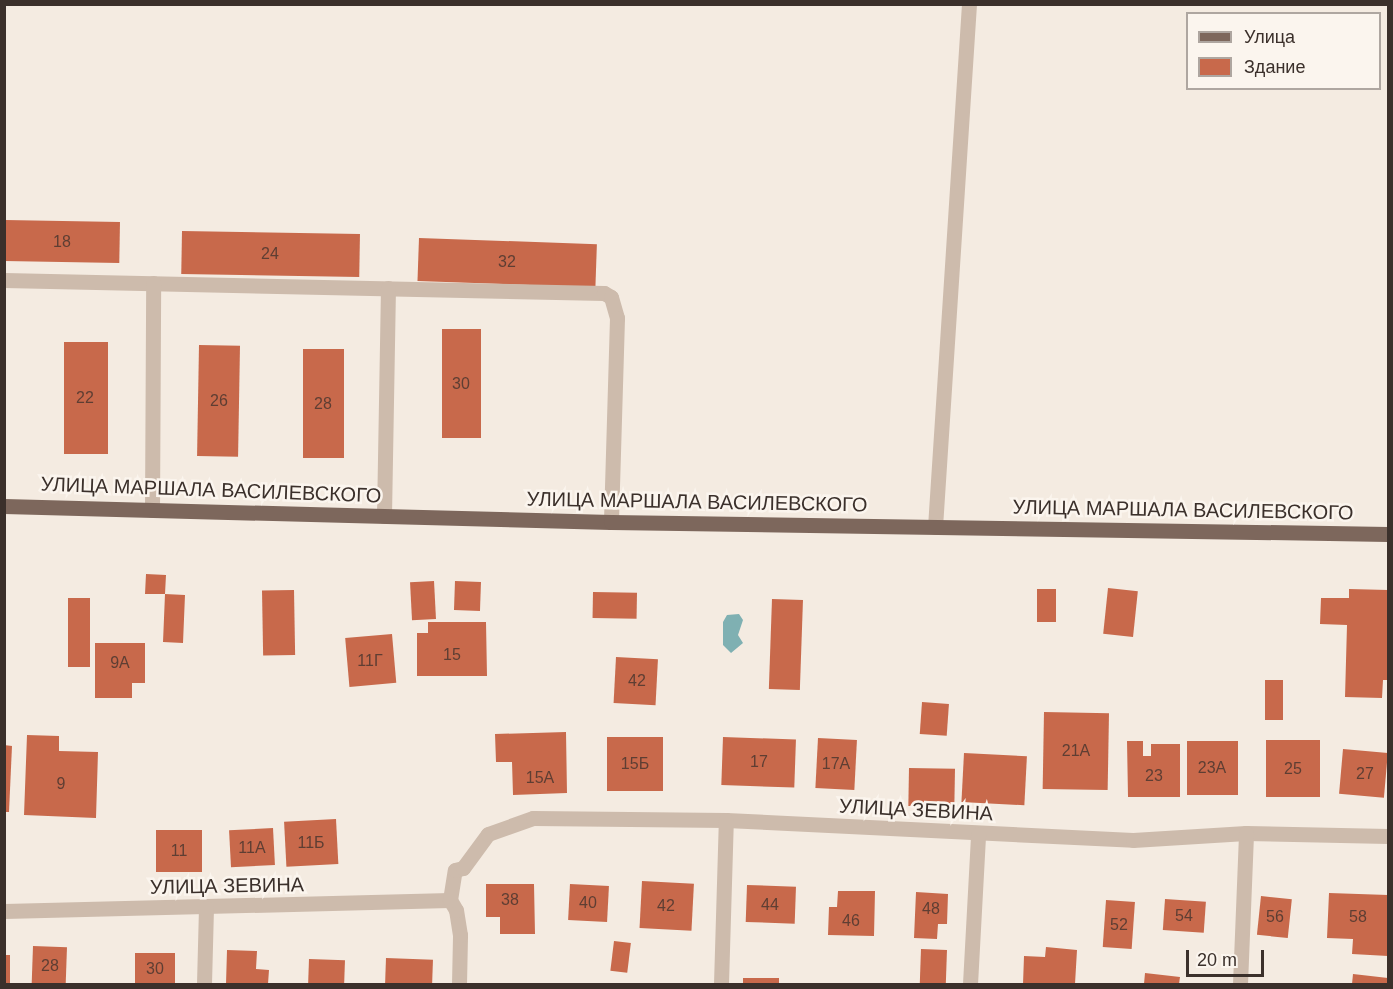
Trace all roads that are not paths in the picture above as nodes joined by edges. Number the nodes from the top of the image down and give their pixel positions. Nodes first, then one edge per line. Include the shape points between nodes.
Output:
1 (969, 4) edge
2 (4, 280) edge
3 (153, 283) junction
4 (388, 288) junction
5 (4, 506) edge
6 (152, 510) junction
7 (384, 516) junction
8 (611, 522) junction
9 (935, 527) junction
10 (1389, 534) edge
11 (726, 820) junction
12 (978, 834) junction
13 (1246, 834) junction
14 (1389, 836) edge
15 (450, 900) junction
16 (206, 908) junction
17 (4, 911) edge
18 (204, 984) edge
19 (459, 984) edge
20 (722, 984) edge
21 (970, 984) edge
22 (1240, 984) edge

1 - 9 street
2 - 3 street
3 - 4 street
3 - 6 street
4 - 7 street
4 - 8 street via 604,292 611,297 617,318
5 - 6 main road, УЛИЦА МАРШАЛА ВАСИЛЕВСКОГО
6 - 7 main road, УЛИЦА МАРШАЛА ВАСИЛЕВСКОГО
7 - 8 main road, УЛИЦА МАРШАЛА ВАСИЛЕВСКОГО
8 - 9 main road, УЛИЦА МАРШАЛА ВАСИЛЕВСКОГО
9 - 10 main road, УЛИЦА МАРШАЛА ВАСИЛЕВСКОГО
11 - 12 street, УЛИЦА ЗЕВИНА
11 - 15 street, УЛИЦА ЗЕВИНА via 533,818 488,834 463,868 455,870
11 - 20 street
12 - 13 street, УЛИЦА ЗЕВИНА via 1133,840
12 - 21 street
13 - 14 street, УЛИЦА ЗЕВИНА
13 - 22 street
15 - 16 street, УЛИЦА ЗЕВИНА
15 - 19 street via 456,910 460,935
16 - 17 street, УЛИЦА ЗЕВИНА
16 - 18 street

